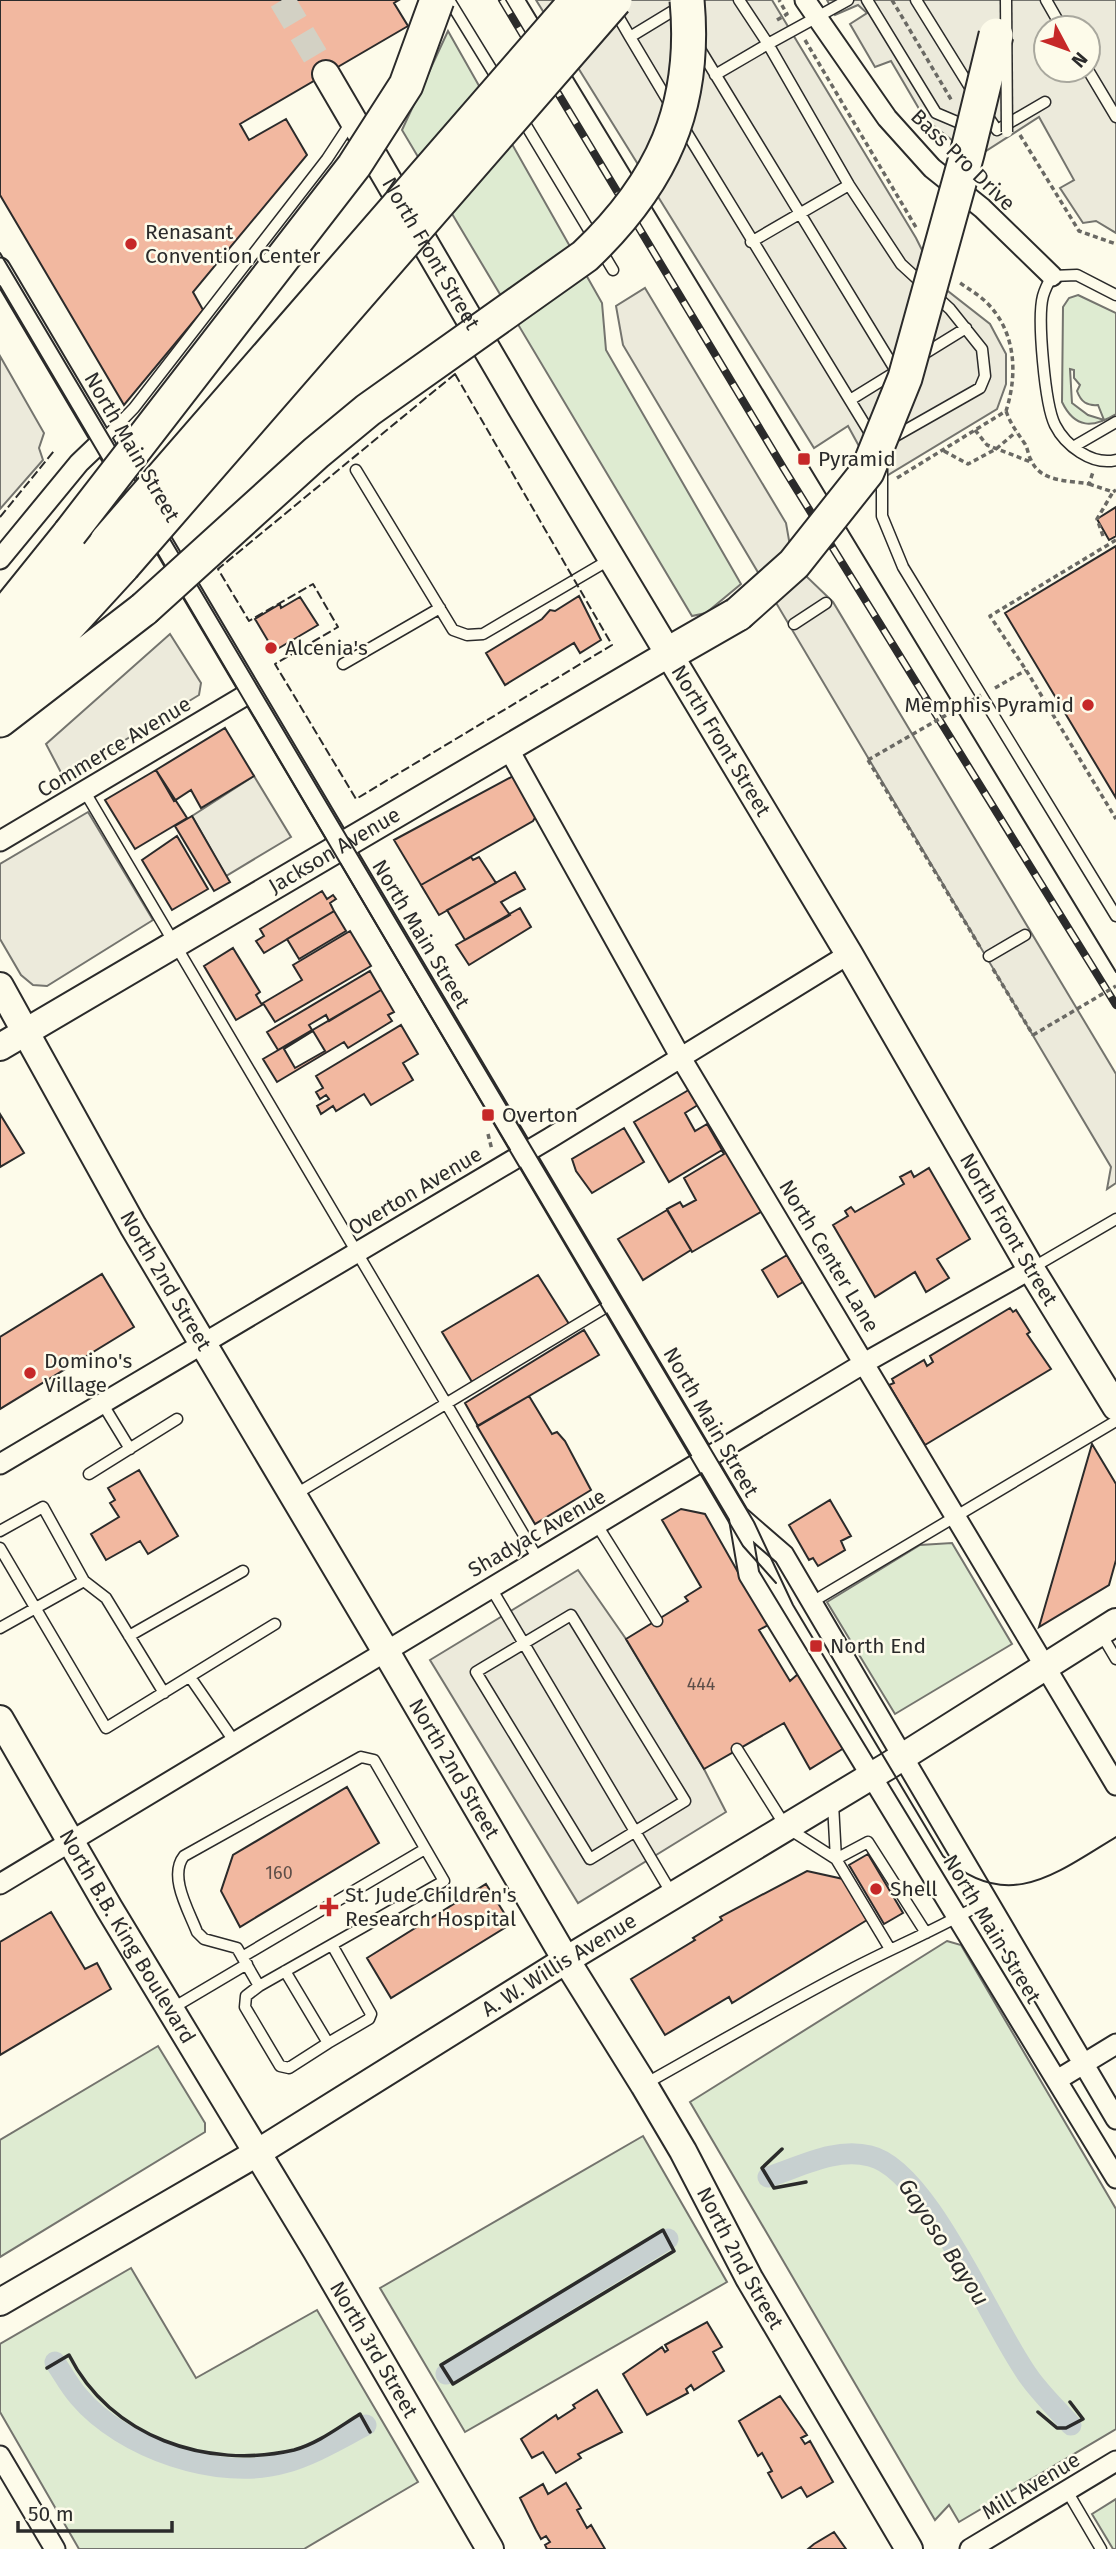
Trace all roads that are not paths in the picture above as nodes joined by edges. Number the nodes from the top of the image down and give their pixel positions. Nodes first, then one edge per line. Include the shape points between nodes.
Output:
1 (438, 0) edge
2 (449, 0) edge
3 (577, 0) edge
4 (608, 0) edge
5 (615, 0) edge
6 (739, 0) edge
7 (805, 0) edge
8 (848, 0) edge
9 (867, 0) edge
10 (916, 0) edge
11 (1006, 0) edge
12 (684, 3) edge
13 (816, 20) junction
14 (630, 37) junction
15 (768, 44) junction
16 (326, 74) tunnel mouth
17 (715, 75) junction
18 (1096, 84) edge
19 (506, 94) dead end
20 (1045, 102) dead end
21 (514, 106) dead end
22 (354, 117) junction
23 (1116, 117) edge
24 (1005, 128) junction
25 (849, 185) junction
26 (800, 214) junction
27 (751, 242) junction
28 (0, 268) edge
29 (613, 270) dead end
30 (1052, 276) junction
31 (1116, 295) edge
32 (966, 328) junction
33 (896, 372) junction
34 (850, 400) junction
35 (1116, 422) edge
36 (102, 441) junction
37 (1073, 447) junction
38 (880, 449) junction
39 (1116, 460) edge
40 (356, 470) dead end
41 (612, 558) junction
42 (0, 559) edge
43 (826, 603) dead end
44 (440, 608) junction
45 (0, 620) edge
46 (794, 624) dead end
47 (670, 653) junction
48 (0, 659) edge
49 (344, 664) dead end
50 (251, 692) junction
51 (0, 700) edge
52 (0, 720) edge
53 (508, 748) junction
54 (85, 792) junction
55 (0, 841) edge
56 (341, 846) junction
57 (1116, 916) edge
58 (1025, 935) dead end
59 (174, 943) junction
60 (849, 954) junction
61 (988, 957) road end
62 (0, 986) edge
63 (25, 1032) junction
64 (0, 1047) edge
65 (681, 1058) junction
66 (524, 1153) junction
67 (1116, 1219) edge
68 (359, 1251) junction
69 (1031, 1269) junction
70 (613, 1303) junction
71 (203, 1344) junction
72 (866, 1362) junction
73 (102, 1403) junction
74 (445, 1404) junction
75 (1116, 1407) edge
76 (177, 1419) dead end
77 (1116, 1421) edge
78 (130, 1449) junction
79 (705, 1460) junction
80 (0, 1464) edge
81 (89, 1474) dead end
82 (294, 1495) junction
83 (739, 1516) junction
84 (957, 1516) junction
85 (597, 1525) junction
86 (0, 1531) edge
87 (0, 1548) edge
88 (538, 1559) junction
89 (243, 1571) dead end
90 (84, 1581) junction
91 (490, 1587) junction
92 (812, 1602) junction
93 (36, 1607) junction
94 (657, 1621) dead end
95 (275, 1624) dead end
96 (1112, 1625) edge
97 (0, 1628) edge
98 (129, 1636) junction
99 (523, 1643) junction
100 (386, 1650) junction
101 (1116, 1659) edge
102 (1046, 1665) junction
103 (190, 1677) junction
104 (164, 1693) junction
105 (0, 1719) edge
106 (234, 1741) junction
107 (737, 1749) dead end
108 (904, 1756) junction
109 (873, 1775) junction
110 (1116, 1785) edge
111 (833, 1799) junction
112 (786, 1828) junction
113 (634, 1831) junction
114 (70, 1842) junction
115 (425, 1849) junction
116 (836, 1859) junction
117 (0, 1884) edge
118 (673, 1896) junction
119 (988, 1900) junction
120 (958, 1917) junction
121 (926, 1933) junction
122 (332, 1945) junction
123 (890, 1949) junction
124 (245, 1960) junction
125 (566, 1960) junction
126 (285, 1971) junction
127 (259, 1986) junction
128 (171, 2009) junction
129 (328, 2043) junction
130 (1116, 2044) edge
131 (1084, 2064) junction
132 (1057, 2080) junction
133 (644, 2085) junction
134 (1116, 2119) edge
135 (257, 2152) junction
136 (1116, 2178) edge
137 (0, 2302) edge
138 (0, 2456) edge
139 (1116, 2461) edge
140 (1067, 2491) junction
141 (54, 2549) edge
142 (490, 2549) edge
143 (909, 2549) edge
144 (970, 2549) edge
145 (1101, 2549) edge

1 - 45 highway, bridge via 406,85 354,166
2 - 19 lane
3 - 48 highway, bridge
4 - 14 lane
5 - 51 highway, bridge via 132,556
6 - 15 lane
7 - 13 street, Bass Pro Drive
8 - 13 lane
9 - 24 lane via 936,113 961,125
10 - 24 lane
11 - 24 lane, bridge
11 - 47 highway, bridge via 905,378 867,472 793,564 738,614
12 - 14 lane
12 - 17 lane
12 - 52 highway, bridge via 690,67 684,100 652,179 612,230 585,256 368,410 144,609
13 - 15 lane
13 - 30 street, Bass Pro Drive via 887,118 932,168 982,208
14 - 27 lane
15 - 17 lane
15 - 25 lane
16 - 22 street, North Front Street
17 - 26 lane
18 - 23 lane
20 - 24 lane
21 - 29 lane
22 - 36 lane via 327,159 134,408
22 - 41 street, North Front Street
25 - 26 lane
25 - 32 lane via 901,264
26 - 27 lane
26 - 33 lane
27 - 34 lane
28 - 36 street, North Main Street
30 - 31 lane via 1077,275
30 - 37 lane via 1041,310 1051,413 1061,435
32 - 33 lane
32 - 38 lane via 982,349 985,376 980,388 898,433
33 - 34 lane
34 - 38 lane
35 - 37 lane
36 - 42 street
36 - 50 street, North Main Street
37 - 39 lane via 1096,459
38 - 57 lane via 882,516 903,567
40 - 44 lane
41 - 44 lane via 483,634 453,630
41 - 47 street, North Front Street
43 - 46 lane
44 - 49 lane
47 - 53 street, Jackson Avenue
47 - 60 street, North Front Street
50 - 54 street, Commerce Avenue
50 - 56 street, North Main Street
53 - 56 street, Jackson Avenue
53 - 65 street, North Center Lane
54 - 55 street, Commerce Avenue
54 - 59 lane
56 - 59 street, Jackson Avenue
56 - 66 street, North Main Street
58 - 61 lane
59 - 63 street, Jackson Avenue
59 - 68 lane
60 - 65 street, Overton Avenue
60 - 69 street, North Front Street
62 - 63 street, North 2nd Street
63 - 64 street, Jackson Avenue
63 - 71 street, North 2nd Street
65 - 66 street, Overton Avenue
65 - 72 street, North Center Lane
66 - 68 street, Overton Avenue
66 - 70 street, North Main Street
67 - 69 lane
68 - 71 street, Overton Avenue
68 - 74 lane
69 - 72 street, Shadyac Avenue
69 - 75 street, North Front Street
70 - 74 lane
70 - 79 street, North Main Street
71 - 73 street, Overton Avenue
71 - 82 street, North 2nd Street
72 - 79 street, Shadyac Avenue
72 - 84 street, North Center Lane
73 - 78 lane
73 - 80 street, Overton Avenue
74 - 82 lane
74 - 88 lane
76 - 78 lane
77 - 84 lane
78 - 81 lane
79 - 83 street, North Main Street
79 - 85 street, Shadyac Avenue
82 - 100 street, North 2nd Street
83 - 92 street, North Main Street via 784,1555
83 - 109 street, North Main Street via 749,1575
84 - 92 lane
84 - 102 street, North Center Lane
85 - 88 street, Shadyac Avenue
85 - 94 lane
86 - 90 lane via 43,1507
87 - 93 lane
88 - 91 street, Shadyac Avenue
89 - 98 lane
90 - 93 lane
90 - 98 lane via 106,1598
91 - 99 lane
91 - 100 street, Shadyac Avenue
92 - 108 street, North Main Street
93 - 97 lane
93 - 104 lane via 106,1728
95 - 103 lane
96 - 101 lane
96 - 102 street, A. W. Willis Avenue
98 - 104 lane
99 - 113 lane
99 - 113 lane via 476,1672 590,1859
99 - 113 lane via 570,1615 685,1801
100 - 106 street, Shadyac Avenue
100 - 125 street, North 2nd Street
102 - 108 street, A. W. Willis Avenue
102 - 110 street, North Center Lane
103 - 104 lane
103 - 106 lane
105 - 114 street, North B.B. King Boulevard
106 - 114 street, Shadyac Avenue
107 - 112 lane
108 - 109 street, A. W. Willis Avenue
108 - 119 street, North Main Street
109 - 111 street, A. W. Willis Avenue
109 - 120 street, North Main Street
111 - 112 street, A. W. Willis Avenue
111 - 116 lane
112 - 116 lane
112 - 118 street, A. W. Willis Avenue
113 - 118 lane
114 - 117 street, Shadyac Avenue
114 - 128 street, North B.B. King Boulevard
115 - 122 lane via 444,1881
115 - 124 lane
115 - 124 lane via 374,1760 361,1757 184,1856 176,1874 197,1932 204,1939 237,1948
116 - 121 lane via 868,1842
116 - 123 lane
118 - 125 street, A. W. Willis Avenue
119 - 120 lane
119 - 131 street, North Main Street
120 - 121 lane
120 - 132 street, North Main Street
121 - 123 lane
122 - 126 lane
122 - 129 lane via 371,2014
123 - 133 lane
124 - 127 lane
124 - 128 lane
125 - 133 street, North 2nd Street
125 - 135 street, A. W. Willis Avenue
126 - 127 lane
126 - 129 lane
127 - 129 lane via 246,1996 245,2007 280,2066 289,2068
128 - 135 street, North B.B. King Boulevard
130 - 131 street
131 - 132 street
131 - 134 street, North Main Street
132 - 136 street, North Main Street
133 - 143 street, North 2nd Street via 749,2278
135 - 137 street, A. W. Willis Avenue
135 - 142 street, North 3rd Street
138 - 141 street
139 - 140 street, Mill Avenue
140 - 144 street, Mill Avenue
140 - 145 lane

